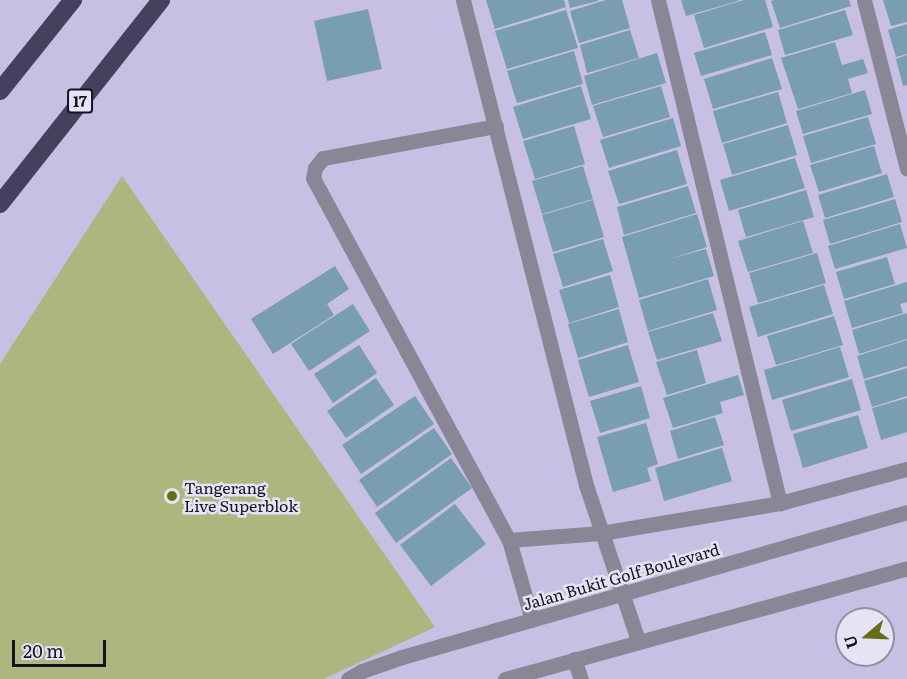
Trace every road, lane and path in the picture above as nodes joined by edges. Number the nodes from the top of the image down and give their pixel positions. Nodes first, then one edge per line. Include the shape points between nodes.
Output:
1 (73, 0) edge
2 (161, 0) edge
3 (463, 0) edge
4 (658, 0) edge
5 (864, 0) edge
6 (0, 91) edge
7 (496, 126) junction
8 (907, 169) edge
9 (0, 204) edge
10 (907, 469) edge
11 (780, 502) junction
12 (907, 512) edge
13 (601, 533) junction
14 (509, 540) junction
15 (907, 568) edge
16 (622, 594) junction
17 (532, 620) junction
18 (638, 640) junction
19 (574, 659) junction
20 (348, 679) edge
21 (505, 679) edge
22 (581, 679) edge

1 - 6 highway
2 - 9 highway, 17
3 - 7 street
4 - 11 street
5 - 8 street
7 - 13 street via 585,485
7 - 14 street via 323,158 313,178
10 - 11 street
11 - 13 street
12 - 16 street, Jalan Bukit Golf Boulevard
13 - 14 street
13 - 16 street
14 - 17 street
15 - 18 street
16 - 17 street, Jalan Bukit Golf Boulevard
16 - 18 street
17 - 20 street, Jalan Bukit Golf Boulevard via 402,657
18 - 19 street
19 - 21 street
19 - 22 street

